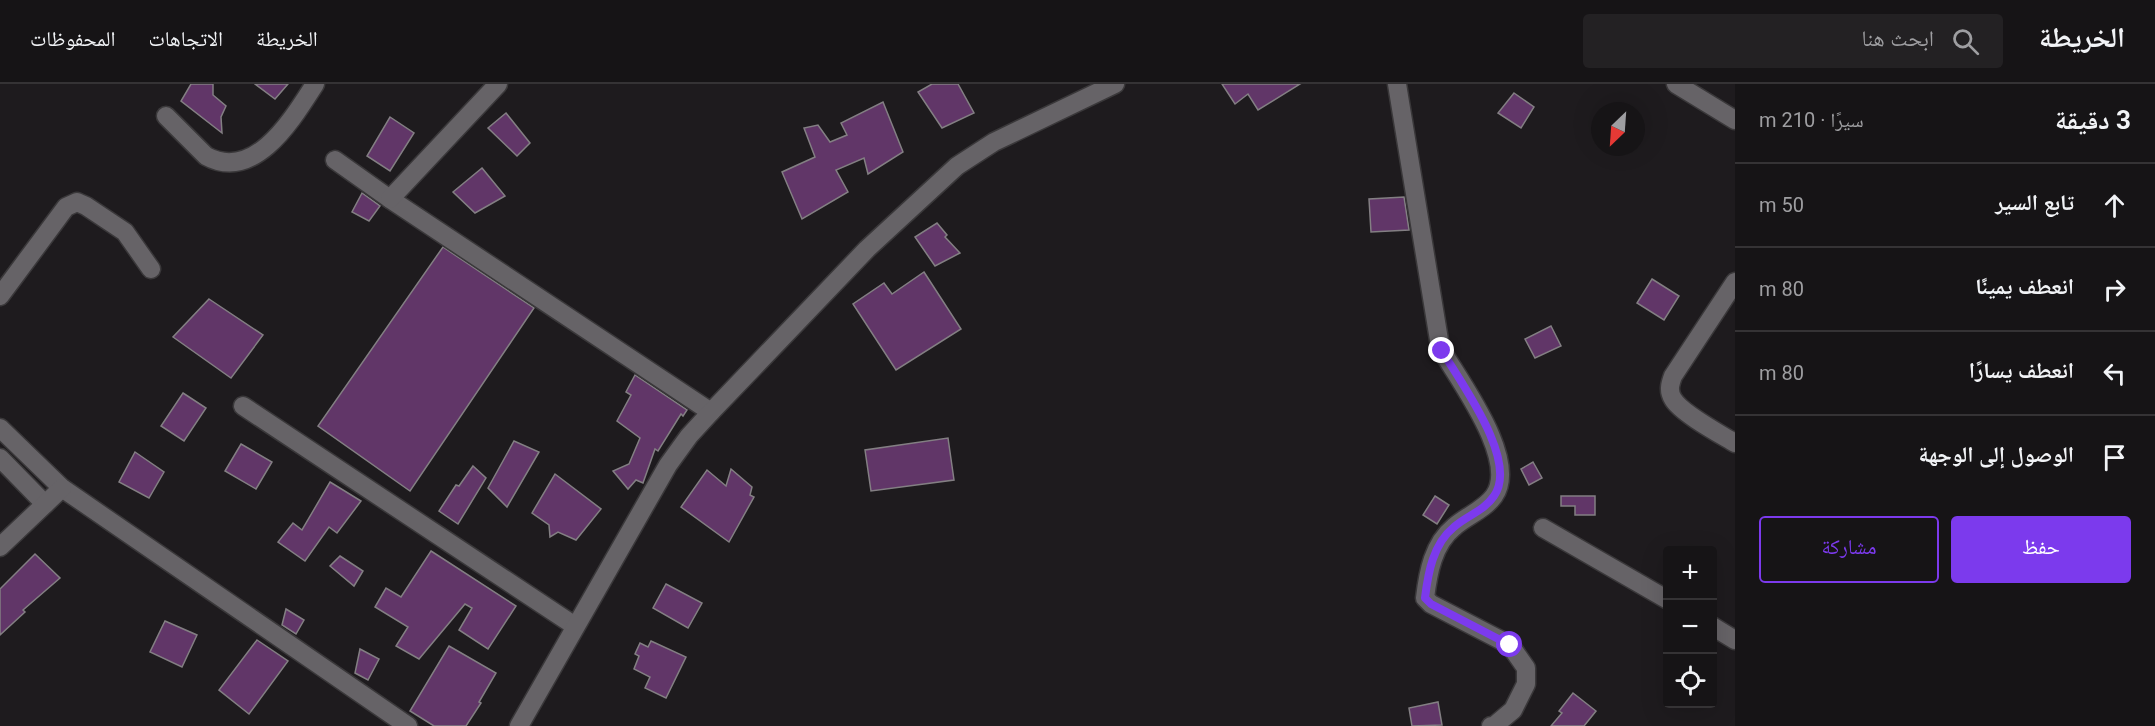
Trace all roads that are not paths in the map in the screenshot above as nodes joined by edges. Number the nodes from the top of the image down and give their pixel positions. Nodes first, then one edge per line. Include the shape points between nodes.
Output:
1 (315, 84) edge
2 (498, 84) edge
3 (1115, 84) edge
4 (1397, 84) edge
5 (1676, 84) edge
6 (166, 117) dead end
7 (1735, 120) edge
8 (335, 160) dead end
9 (390, 199) junction
10 (151, 269) dead end
11 (1734, 285) edge
12 (0, 296) edge
13 (243, 406) dead end
14 (711, 412) junction
15 (0, 428) edge
16 (1735, 443) edge
17 (0, 458) edge
18 (62, 488) junction
19 (45, 504) junction
20 (1543, 528) dead end
21 (0, 547) edge
22 (1663, 597) edge
23 (575, 626) junction
24 (1717, 629) edge
25 (1735, 640) edge
26 (408, 726) edge
27 (519, 726) edge
28 (1491, 726) edge

1 - 6 street via 272,142 251,158 239,161 206,156
2 - 9 street
3 - 14 street via 994,142 957,166 867,249
4 - 28 street via 1439,340 1488,426 1500,482 1494,496 1441,542 1431,564 1425,598 1510,645 1526,668 1526,684 1513,710
5 - 7 street
8 - 9 street
9 - 14 street
10 - 12 street via 125,232 77,202 66,207
11 - 16 street via 1673,376 1670,392 1679,406
13 - 23 street
14 - 23 street via 668,465
15 - 18 street
17 - 19 street
18 - 19 street
18 - 26 street
19 - 21 street
20 - 22 street
23 - 27 street
24 - 25 street

